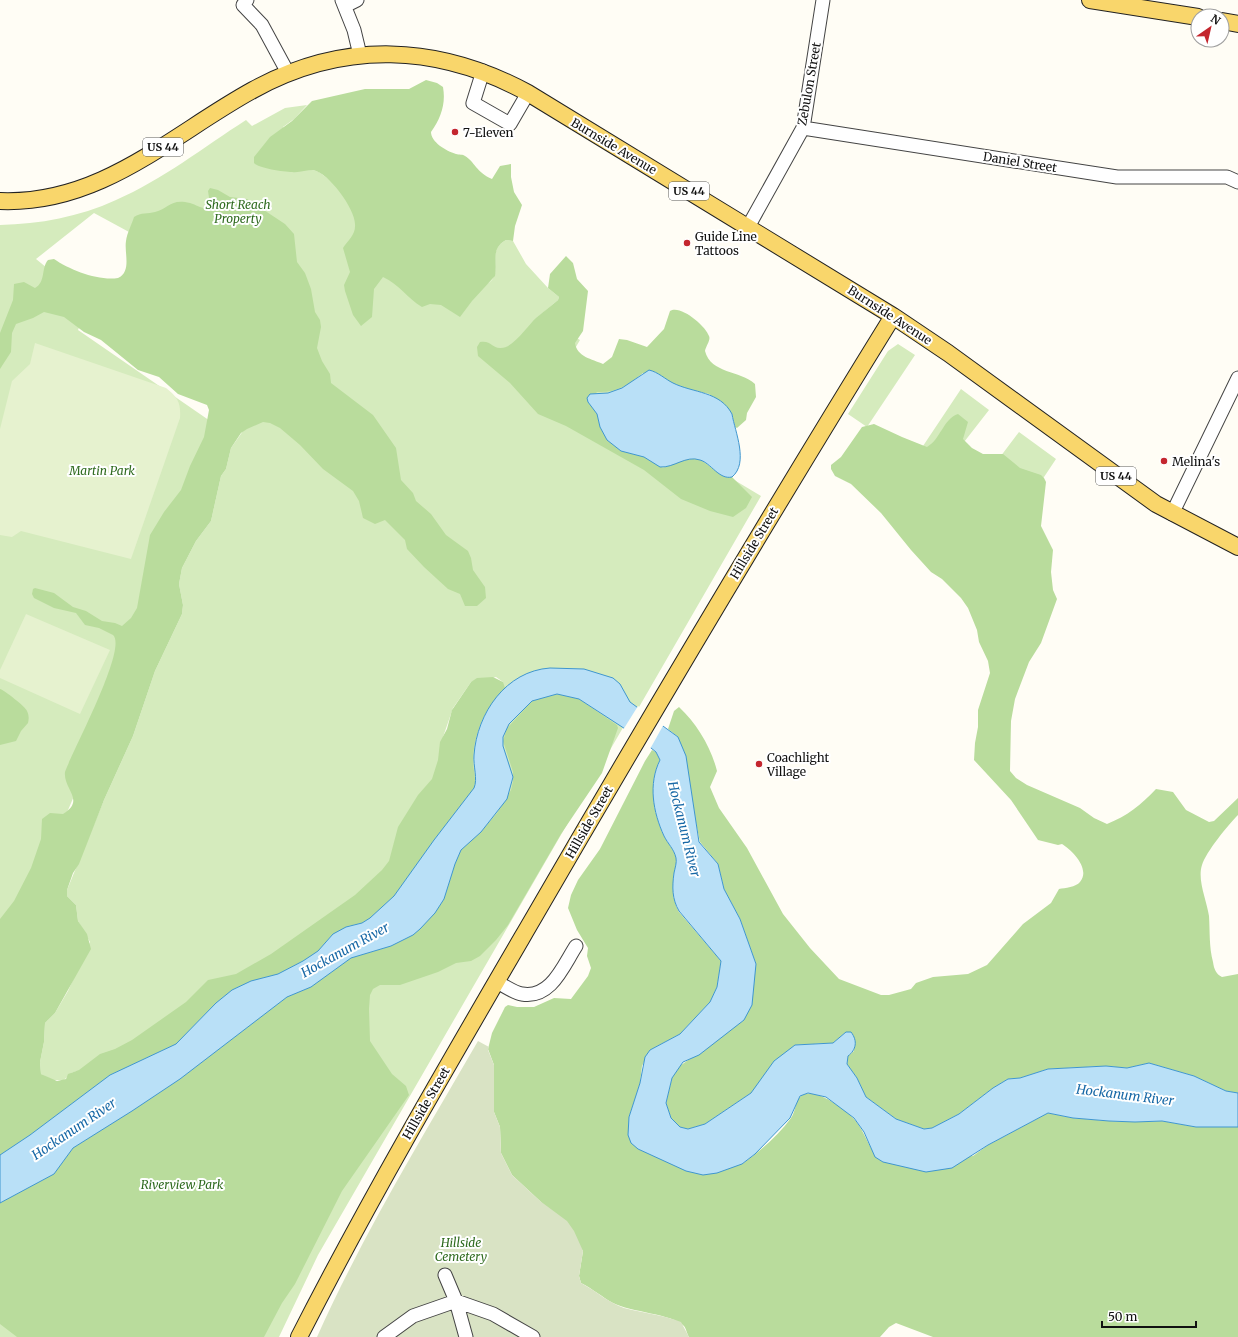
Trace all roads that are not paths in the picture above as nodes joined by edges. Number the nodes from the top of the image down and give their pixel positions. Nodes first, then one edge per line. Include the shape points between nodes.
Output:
1 (247, 0) edge
2 (356, 0) edge
3 (823, 0) edge
4 (1090, 0) edge
5 (343, 3) edge
6 (1190, 17) edge
7 (360, 55) junction
8 (483, 71) junction
9 (288, 73) junction
10 (528, 93) junction
11 (803, 128) junction
12 (1238, 182) edge
13 (0, 201) edge
14 (748, 228) junction
15 (893, 316) junction
16 (1238, 378) edge
17 (1172, 514) junction
18 (1238, 547) edge
19 (576, 946) dead end
20 (496, 982) junction
21 (445, 1274) dead end
22 (456, 1301) junction
23 (299, 1337) edge
24 (384, 1337) edge
25 (466, 1337) edge
26 (533, 1337) edge

1 - 9 street via 243,5 262,25
2 - 5 street
3 - 11 street, Zebulon Street
4 - 6 main road
5 - 7 street via 354,30
7 - 8 main road, Burnside Avenue / US 44 via 399,54 444,60
7 - 9 main road, Burnside Avenue / US 44
8 - 10 main road, Burnside Avenue / US 44
8 - 10 street via 473,103 510,124
9 - 13 main road, Burnside Avenue / US 44 via 253,90 138,163 100,182 48,197
10 - 14 main road, Burnside Avenue / US 44
11 - 12 street, Daniel Street via 1117,177 1227,177
11 - 14 street, Zebulon Street
14 - 15 main road, Burnside Avenue / US 44
15 - 17 main road, Burnside Avenue / US 44
15 - 20 main road, Hillside Street via 657,705
16 - 17 street
17 - 18 main road, Burnside Avenue / US 44
19 - 20 street via 552,985 543,992 522,994
20 - 23 main road, Hillside Street via 352,1234
21 - 22 street
22 - 24 street via 413,1316
22 - 25 street
22 - 26 street via 493,1314

